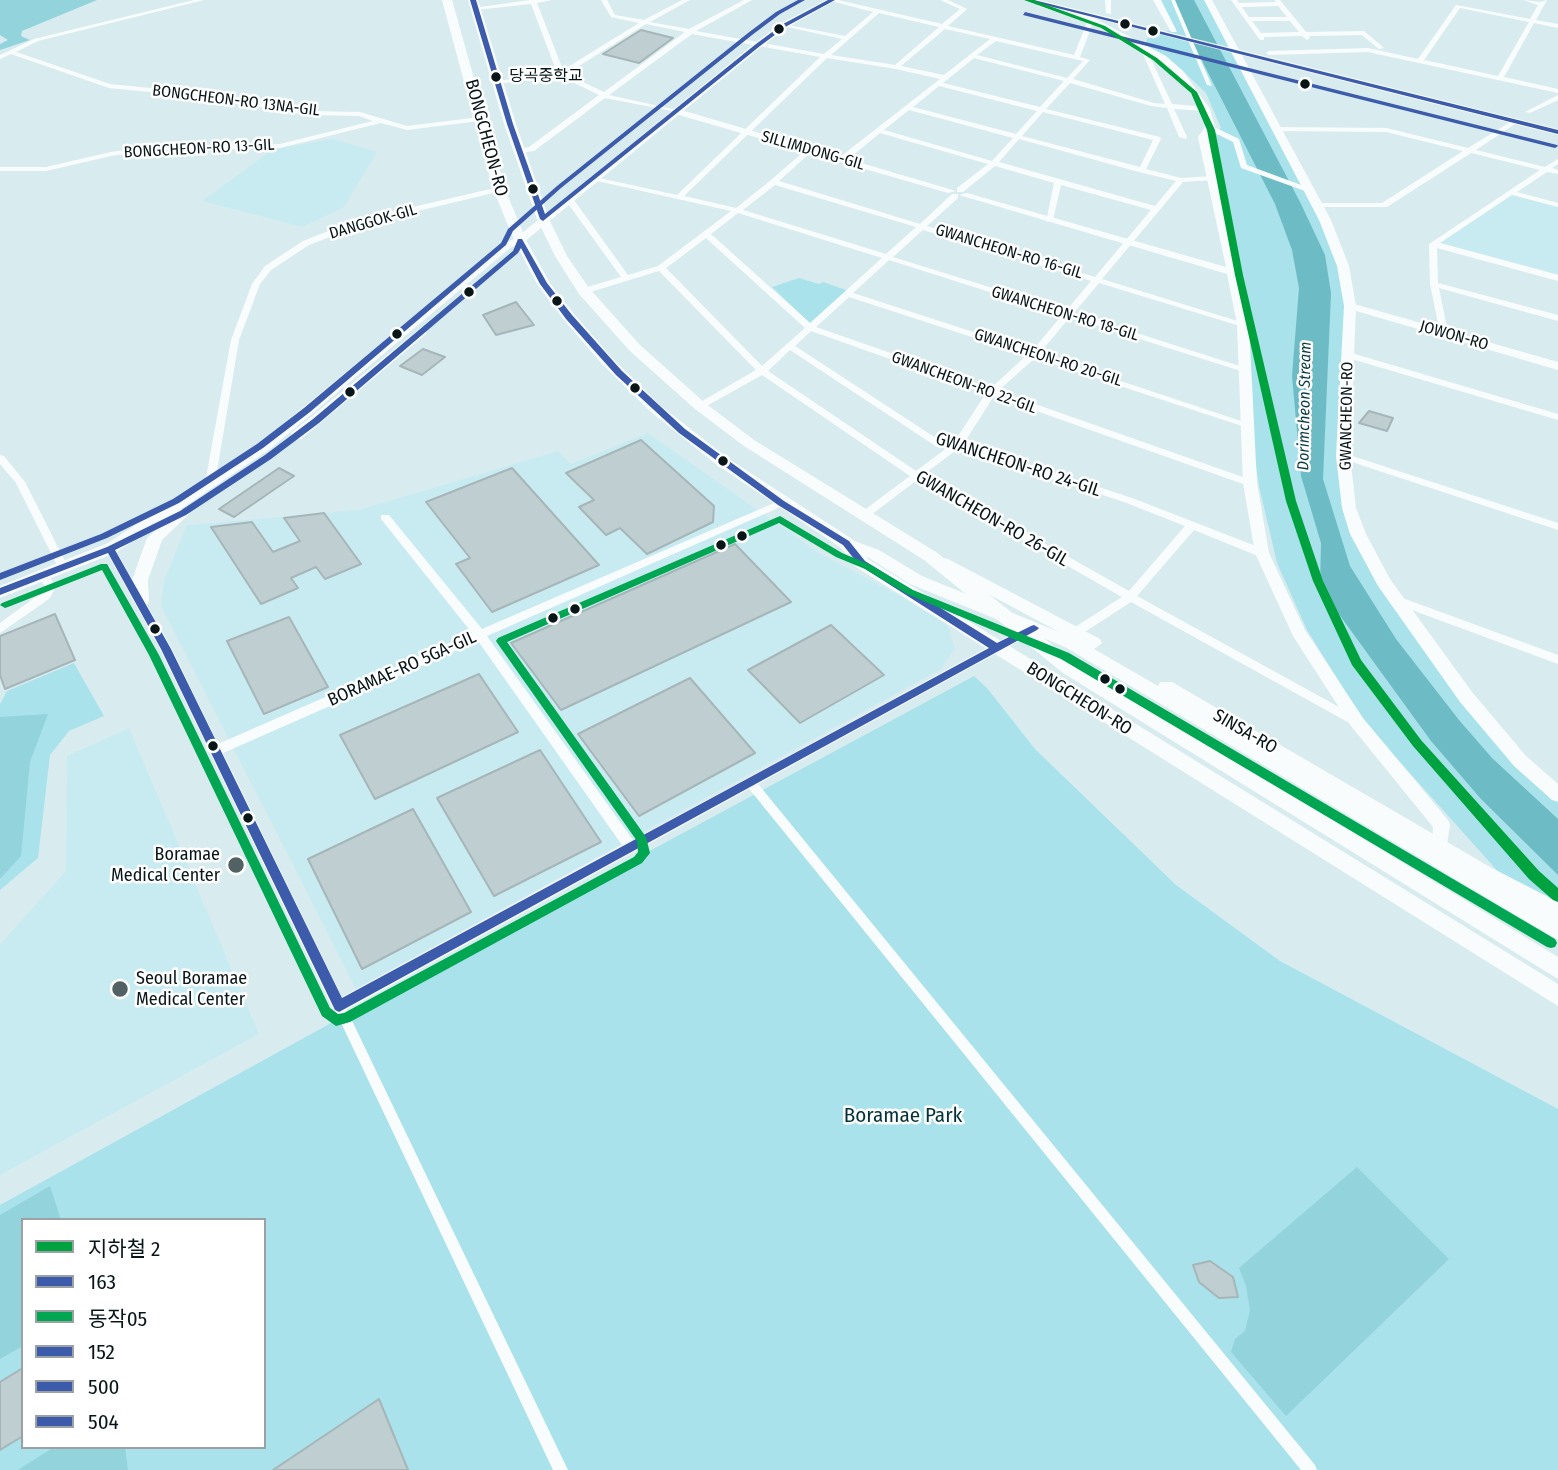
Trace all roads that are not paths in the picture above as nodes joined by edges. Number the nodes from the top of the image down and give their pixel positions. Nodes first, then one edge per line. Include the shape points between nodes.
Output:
1 (201, 0) edge
2 (447, 0) edge
3 (549, 0) edge
4 (604, 0) edge
5 (687, 0) edge
6 (749, 0) edge
7 (831, 0) edge
8 (943, 0) edge
9 (1028, 0) edge
10 (1056, 0) edge
11 (1108, 0) edge
12 (1157, 0) edge
13 (1172, 0) edge
14 (1208, 0) edge
15 (1526, 0) edge
16 (533, 1) edge
17 (1236, 2) edge
18 (1279, 2) edge
19 (1543, 2) edge
20 (475, 4) edge
21 (878, 11) junction
22 (1109, 13) junction
23 (1248, 19) junction
24 (1292, 19) junction
25 (1091, 20) junction
26 (1532, 21) junction
27 (645, 22) junction
28 (785, 25) junction
29 (942, 26) junction
30 (1558, 26) edge
31 (691, 31) junction
32 (1156, 33) junction
33 (1176, 34) junction
34 (1259, 34) junction
35 (1304, 34) junction
36 (848, 38) junction
37 (995, 38) junction
38 (758, 45) junction
39 (1142, 45) junction
40 (1381, 48) dead end
41 (1236, 49) junction
42 (1317, 51) junction
43 (11, 52) junction
44 (1270, 52) junction
45 (825, 55) junction
46 (973, 56) junction
47 (0, 57) edge
48 (1077, 57) junction
49 (1420, 61) junction
50 (896, 67) junction
51 (1313, 69) junction
52 (561, 74) junction
53 (1500, 78) junction
54 (1069, 80) junction
55 (942, 81) junction
56 (498, 84) junction
57 (1210, 85) dead end
58 (473, 90) junction
59 (1558, 91) edge
60 (606, 96) junction
61 (1558, 97) edge
62 (909, 108) junction
63 (1041, 108) junction
64 (1169, 108) junction
65 (1206, 109) junction
66 (675, 111) junction
67 (1528, 112) dead end
68 (381, 121) junction
69 (481, 122) junction
70 (1514, 122) junction
71 (510, 124) junction
72 (1558, 124) edge
73 (1210, 127) junction
74 (1277, 129) junction
75 (744, 131) junction
76 (878, 131) junction
77 (1558, 132) edge
78 (1017, 136) junction
79 (1183, 137) dead end
80 (808, 150) junction
81 (1470, 150) junction
82 (519, 151) junction
83 (843, 159) junction
84 (1558, 161) edge
85 (993, 164) junction
86 (1244, 166) joint
87 (0, 169) edge
88 (1545, 169) junction
89 (1142, 170) junction
90 (1558, 172) edge
91 (593, 177) junction
92 (1213, 178) junction
93 (1181, 180) junction
94 (774, 182) junction
95 (1058, 182) junction
96 (499, 189) junction
97 (1308, 189) junction
98 (957, 193) junction
99 (1512, 193) junction
100 (680, 196) junction
101 (568, 198) junction
102 (1317, 205) junction
103 (1558, 205) edge
104 (1156, 209) junction
105 (736, 210) junction
106 (543, 219) junction
107 (1049, 220) junction
108 (921, 225) junction
109 (706, 234) junction
110 (520, 240) junction
111 (1126, 242) junction
112 (1433, 244) junction
113 (886, 258) junction
114 (661, 268) junction
115 (1234, 273) junction
116 (626, 278) junction
117 (1096, 278) junction
118 (1558, 278) edge
119 (1434, 284) junction
120 (584, 291) junction
121 (849, 294) junction
122 (1350, 306) junction
123 (1067, 314) junction
124 (1558, 318) edge
125 (1243, 324) junction
126 (810, 328) junction
127 (1444, 333) junction
128 (790, 346) junction
129 (1035, 353) junction
130 (1348, 355) junction
131 (1558, 366) edge
132 (1244, 369) junction
133 (762, 372) junction
134 (991, 393) junction
135 (700, 406) junction
136 (1558, 417) edge
137 (1245, 424) junction
138 (749, 443) junction
139 (958, 444) junction
140 (1343, 456) junction
141 (0, 458) edge
142 (723, 463) junction
143 (917, 476) junction
144 (210, 483) junction
145 (1250, 483) junction
146 (781, 503) junction
147 (183, 513) junction
148 (863, 516) junction
149 (385, 517) dead end
150 (1192, 525) junction
151 (1558, 526) edge
152 (846, 543) junction
153 (110, 549) junction
154 (1262, 553) junction
155 (930, 556) junction
156 (63, 567) junction
157 (43, 575) junction
158 (0, 592) edge
159 (1130, 597) junction
160 (1397, 600) junction
161 (141, 601) junction
162 (1010, 618) junction
163 (0, 629) edge
164 (1030, 630) junction
165 (1076, 632) junction
166 (481, 635) junction
167 (997, 648) junction
168 (1558, 660) edge
169 (1357, 722) junction
170 (215, 751) junction
171 (750, 782) junction
172 (1558, 795) edge
173 (1440, 846) junction
174 (631, 848) junction
175 (1479, 879) junction
176 (1558, 912) edge
177 (1558, 931) edge
178 (1558, 969) edge
179 (1558, 996) edge
180 (339, 1006) junction
181 (561, 1470) edge
182 (1310, 1470) edge

1 - 43 street via 36,40
2 - 58 main road, BONGCHEON-RO
3 - 16 street
4 - 27 street via 613,16
5 - 27 street
6 - 31 street
7 - 21 street
7 - 28 main road
8 - 29 street via 964,9
9 - 25 street
9 - 32 main road
10 - 22 main road
11 - 22 street
12 - 33 main road
13 - 57 street
14 - 41 main road, GWANCHEON-RO
15 - 19 street
16 - 20 street
16 - 52 street
17 - 18 street
17 - 23 street
18 - 24 street
19 - 26 street
20 - 56 main road, BONGCHEON-RO
21 - 29 street
21 - 36 street
22 - 33 main road
23 - 24 street
23 - 34 street
24 - 35 street
25 - 39 street
25 - 48 street
26 - 30 street
26 - 49 street via 1458,6
26 - 53 street
27 - 31 street
27 - 52 street
28 - 36 street
28 - 38 main road
29 - 37 street
29 - 50 street
31 - 38 street
31 - 60 street
32 - 33 main road
32 - 39 street
33 - 41 main road
34 - 35 street
34 - 44 street
35 - 40 street via 1364,33
35 - 42 street
36 - 45 street
37 - 46 street
37 - 48 street
38 - 45 street
38 - 66 main road
39 - 64 street
39 - 65 street via 1180,73
41 - 44 main road
41 - 51 main road
41 - 74 main road, GWANCHEON-RO
42 - 44 street
42 - 49 street via 1365,50
43 - 47 street
43 - 68 street, BONGCHEON-RO 13NA-GIL via 110,86 230,98 310,113 360,114
44 - 51 main road
45 - 50 street
45 - 75 street
46 - 54 street
46 - 55 street
48 - 54 street via 1087,60
49 - 53 street
50 - 55 street
51 - 70 main road
51 - 72 main road
52 - 56 street
52 - 60 street
53 - 59 street
54 - 63 street
54 - 64 street
55 - 62 street
55 - 63 street
56 - 58 main road via 489,93
56 - 71 main road, BONGCHEON-RO
58 - 69 main road, BONGCHEON-RO
60 - 66 street
60 - 82 street via 531,149
61 - 67 street
62 - 76 street
62 - 78 street
63 - 78 street
63 - 89 street via 1157,138
64 - 65 street
64 - 79 street
65 - 73 street
66 - 75 street, SILLIMDONG-GIL
66 - 91 main road
68 - 69 street, BONGCHEON-RO 13-GIL via 407,128
68 - 87 street, BONGCHEON-RO 13-GIL via 280,146 155,148 46,169
69 - 71 main road via 494,117
69 - 96 main road, BONGCHEON-RO
70 - 77 main road
70 - 81 street
71 - 82 main road, BONGCHEON-RO
73 - 86 street via 1236,141
73 - 92 street via 1203,137
74 - 81 street via 1386,130
74 - 97 main road, GWANCHEON-RO
75 - 80 street, SILLIMDONG-GIL
75 - 100 street
76 - 83 street
76 - 85 street
78 - 85 street
78 - 89 street
80 - 83 street, SILLIMDONG-GIL
80 - 94 street
81 - 88 street
81 - 102 street via 1384,205
82 - 106 main road, BONGCHEON-RO
83 - 98 street, SILLIMDONG-GIL
84 - 88 street
85 - 95 street
85 - 98 street
86 - 97 street
88 - 90 street
88 - 99 street
89 - 93 street
91 - 100 street, GWANCHEON-RO 18-GIL
91 - 101 main road
92 - 93 street
92 - 115 street
93 - 104 street
94 - 105 street
94 - 108 street, GWANCHEON-RO 16-GIL
95 - 104 street
95 - 107 street
96 - 110 main road, BONGCHEON-RO
96 - 144 street, DANGGOK-GIL via 360,222 306,243 268,268 256,284 235,340
97 - 102 main road, GWANCHEON-RO
98 - 107 street, SILLIMDONG-GIL
98 - 108 street
99 - 103 street
99 - 112 street
100 - 105 street, GWANCHEON-RO 18-GIL
101 - 106 main road
101 - 116 street
102 - 122 main road, GWANCHEON-RO via 1336,243
104 - 111 street
105 - 109 street
105 - 113 street, GWANCHEON-RO 18-GIL
106 - 110 main road
106 - 120 main road, BONGCHEON-RO
107 - 111 street, SILLIMDONG-GIL
108 - 113 street
108 - 117 street, GWANCHEON-RO 16-GIL
109 - 114 street
109 - 126 street, GWANCHEON-RO 22-GIL
110 - 142 main road, BONGCHEON-RO via 544,284 607,361 656,409
110 - 144 main road via 506,246 306,413
110 - 147 main road via 516,252 316,421
111 - 115 street, SILLIMDONG-GIL
111 - 117 street
112 - 118 street
112 - 119 street
113 - 121 street
113 - 123 street, GWANCHEON-RO 18-GIL
114 - 116 street
114 - 133 street, GWANCHEON-RO 26-GIL
115 - 125 street
116 - 120 street
117 - 123 street
117 - 125 street, GWANCHEON-RO 16-GIL
119 - 124 street
119 - 127 street
120 - 135 main road, BONGCHEON-RO via 635,348
121 - 126 street
121 - 129 street, GWANCHEON-RO 20-GIL
122 - 127 street, JOWON-RO
122 - 130 main road, GWANCHEON-RO
123 - 129 street
123 - 132 street, GWANCHEON-RO 18-GIL
125 - 132 street
126 - 128 street
126 - 134 street, GWANCHEON-RO 22-GIL
127 - 131 street, JOWON-RO
128 - 133 street
128 - 139 street, GWANCHEON-RO 24-GIL via 940,444
129 - 134 street
129 - 137 street, GWANCHEON-RO 20-GIL
130 - 136 street
130 - 140 main road, GWANCHEON-RO
132 - 137 street
133 - 135 street
133 - 143 street, GWANCHEON-RO 26-GIL
134 - 139 street
134 - 145 street, GWANCHEON-RO 22-GIL
135 - 138 main road, BONGCHEON-RO
137 - 145 street
138 - 142 main road via 715,438 712,447
138 - 148 main road, BONGCHEON-RO
139 - 143 street
139 - 150 street, GWANCHEON-RO 24-GIL
140 - 151 street
140 - 160 main road, GWANCHEON-RO via 1349,508 1358,534
141 - 156 street via 20,482
142 - 146 main road, BONGCHEON-RO
143 - 148 street
143 - 159 street, GWANCHEON-RO 26-GIL
144 - 153 main road
145 - 154 street
146 - 152 main road, BONGCHEON-RO
146 - 166 street, BORAMAE-RO 5GA-GIL
147 - 153 main road
147 - 161 main road via 155,538 141,580
148 - 155 main road, BONGCHEON-RO
149 - 166 street
150 - 154 street, GWANCHEON-RO 24-GIL
150 - 159 street
152 - 162 main road via 916,580
152 - 167 main road, BONGCHEON-RO via 862,563
153 - 156 main road
153 - 161 street
154 - 169 street via 1298,632
155 - 162 main road, BONGCHEON-RO
155 - 165 main road, SINSA-RO
156 - 157 main road
157 - 158 main road
157 - 163 street via 51,587 45,596
159 - 165 street
159 - 169 street, GWANCHEON-RO 26-GIL
160 - 168 street
160 - 172 main road, GWANCHEON-RO via 1466,697 1520,761
161 - 170 street
162 - 164 main road, BONGCHEON-RO
164 - 167 street
164 - 175 main road, SINSA-RO via 1071,643
164 - 178 main road, BONGCHEON-RO via 1069,668
165 - 173 main road, SINSA-RO
166 - 170 street, BORAMAE-RO 5GA-GIL
166 - 174 street
167 - 171 street
167 - 179 main road, BONGCHEON-RO
169 - 173 street via 1442,825
170 - 180 street
171 - 174 street
171 - 182 street
173 - 175 main road, SINSA-RO
174 - 180 street
175 - 176 main road, SINSA-RO
175 - 177 main road, SINSA-RO
180 - 181 street

